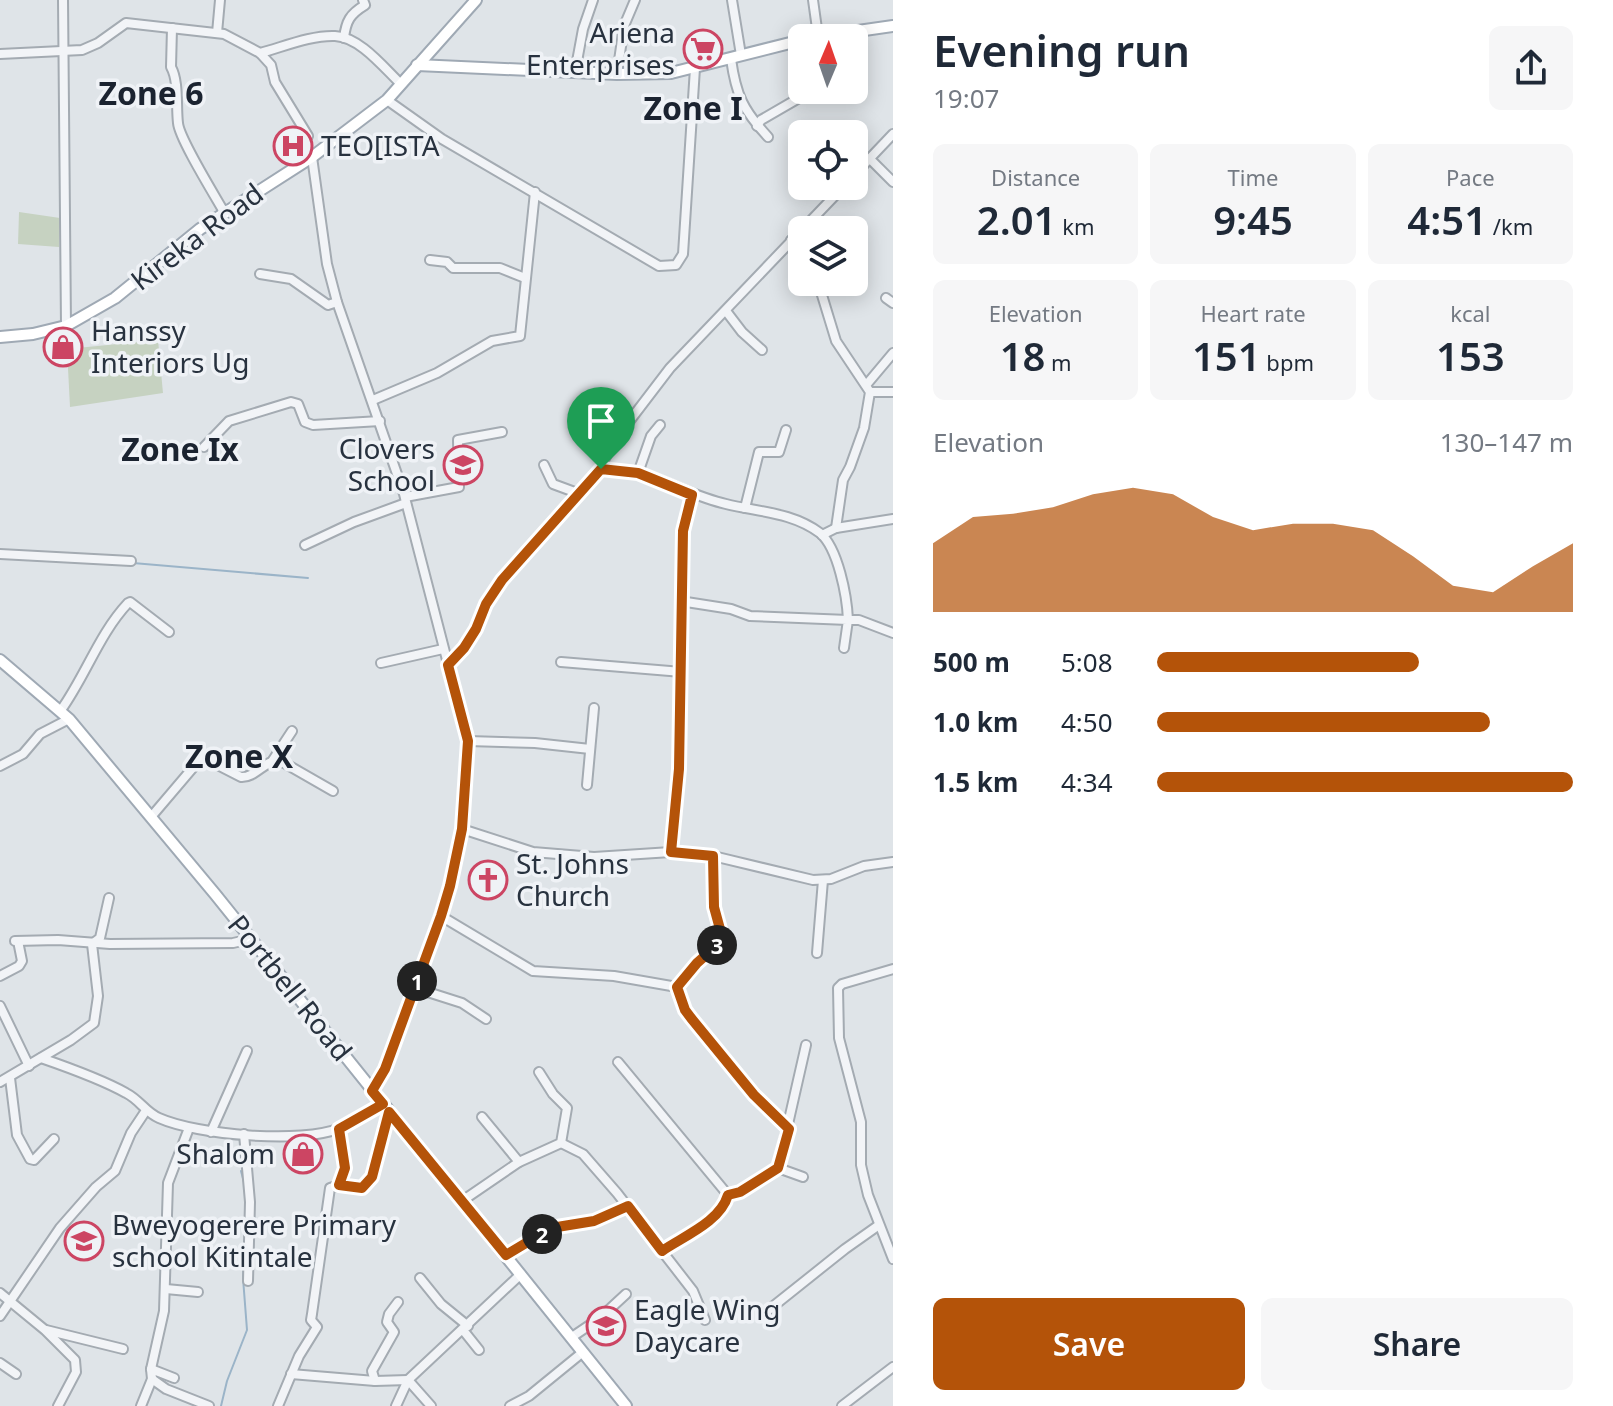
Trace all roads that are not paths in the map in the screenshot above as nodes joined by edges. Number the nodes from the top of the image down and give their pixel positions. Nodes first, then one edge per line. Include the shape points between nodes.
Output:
1 (63, 0) edge
2 (220, 0) edge
3 (363, 0) edge
4 (476, 0) edge
5 (593, 0) edge
6 (635, 0) edge
7 (732, 0) edge
8 (813, 0) edge
9 (814, 24) edge
10 (893, 26) edge
11 (172, 28) junction
12 (868, 29) edge
13 (217, 33) junction
14 (344, 38) junction
15 (788, 44) edge
16 (64, 53) junction
17 (260, 53) junction
18 (0, 54) edge
19 (736, 57) junction
20 (417, 65) junction
21 (695, 68) junction
22 (575, 72) junction
23 (617, 74) junction
24 (401, 84) junction
25 (387, 100) junction
26 (789, 104) edge
27 (757, 126) junction
28 (893, 134) edge
29 (308, 136) dead end
30 (768, 137) dead end
31 (312, 157) junction
32 (870, 159) joint
33 (893, 182) edge
34 (535, 192) junction
35 (830, 200) edge
36 (224, 212) junction
37 (815, 216) edge
38 (788, 243) edge
39 (430, 260) dead end
40 (260, 274) dead end
41 (525, 278) junction
42 (822, 296) edge
43 (337, 302) junction
44 (726, 311) junction
45 (66, 326) junction
46 (0, 337) edge
47 (762, 350) dead end
48 (893, 353) edge
49 (868, 388) junction
50 (893, 392) edge
51 (373, 400) junction
52 (380, 421) junction
53 (660, 425) dead end
54 (786, 430) dead end
55 (502, 432) dead end
56 (204, 447) dead end
57 (544, 465) dead end
58 (601, 469) junction
59 (638, 473) junction
60 (580, 494) junction
61 (692, 495) junction
62 (405, 500) junction
63 (745, 508) junction
64 (893, 519) edge
65 (836, 528) junction
66 (822, 535) junction
67 (305, 545) dead end
68 (0, 554) edge
69 (131, 561) dead end
70 (680, 601) junction
71 (848, 620) junction
72 (169, 632) dead end
73 (893, 633) edge
74 (844, 648) dead end
75 (443, 649) junction
76 (0, 660) edge
77 (561, 662) dead end
78 (381, 663) dead end
79 (448, 665) junction
80 (682, 672) junction
81 (594, 708) dead end
82 (61, 710) junction
83 (69, 719) junction
84 (292, 731) dead end
85 (468, 741) junction
86 (590, 749) junction
87 (273, 760) junction
88 (0, 766) edge
89 (587, 785) dead end
90 (333, 791) dead end
91 (151, 817) junction
92 (462, 829) junction
93 (671, 852) junction
94 (713, 856) junction
95 (893, 862) edge
96 (823, 880) junction
97 (109, 898) dead end
98 (441, 916) junction
99 (251, 939) junction
100 (92, 944) junction
101 (817, 953) dead end
102 (893, 969) edge
103 (0, 976) edge
104 (677, 987) junction
105 (415, 988) junction
106 (0, 1006) edge
107 (486, 1019) dead end
108 (806, 1045) dead end
109 (247, 1051) dead end
110 (41, 1058) junction
111 (618, 1062) dead end
112 (29, 1066) junction
113 (539, 1072) dead end
114 (10, 1078) junction
115 (0, 1082) edge
116 (372, 1091) junction
117 (386, 1108) junction
118 (145, 1112) junction
119 (482, 1117) dead end
120 (189, 1128) junction
121 (339, 1129) junction
122 (789, 1129) junction
123 (211, 1132) junction
124 (244, 1134) junction
125 (54, 1139) dead end
126 (561, 1143) junction
127 (519, 1162) junction
128 (778, 1168) junction
129 (803, 1177) dead end
130 (339, 1185) junction
131 (728, 1195) junction
132 (462, 1201) junction
133 (628, 1206) junction
134 (879, 1225) junction
135 (662, 1251) junction
136 (506, 1255) junction
137 (893, 1259) edge
138 (521, 1274) junction
139 (420, 1278) dead end
140 (248, 1281) dead end
141 (166, 1289) junction
142 (198, 1292) dead end
143 (0, 1293) edge
144 (626, 1294) dead end
145 (11, 1301) junction
146 (398, 1302) dead end
147 (766, 1312) dead end
148 (0, 1316) edge
149 (705, 1320) dead end
150 (466, 1328) junction
151 (45, 1330) junction
152 (572, 1337) junction
153 (123, 1349) dead end
154 (479, 1350) dead end
155 (583, 1352) junction
156 (1, 1365) edge
157 (893, 1367) edge
158 (16, 1374) dead end
159 (152, 1374) junction
160 (291, 1374) junction
161 (174, 1378) dead end
162 (408, 1380) junction
163 (375, 1381) junction
164 (181, 1395) junction
165 (58, 1406) edge
166 (141, 1406) edge
167 (179, 1406) edge
168 (209, 1406) edge
169 (278, 1406) edge
170 (396, 1406) edge
171 (431, 1406) edge
172 (510, 1406) edge
173 (626, 1406) edge
174 (842, 1406) edge

1 - 16 street
2 - 13 street
3 - 14 street via 365,5 346,23
4 - 20 main road, Kireka Road
5 - 22 street
6 - 23 street via 624,26
7 - 19 street
8 - 9 street
10 - 12 main road
11 - 13 street
11 - 16 street via 126,23 90,48
11 - 36 street via 178,126
13 - 17 street
14 - 17 street via 315,39
14 - 24 street
15 - 19 main road
16 - 18 street
16 - 45 street
17 - 29 street
19 - 21 main road
19 - 27 street via 739,99
20 - 22 main road
20 - 24 main road, Kireka Road
21 - 23 main road
21 - 34 street via 685,238 676,265 659,266
22 - 23 main road
24 - 25 main road, Kireka Road
25 - 31 main road, Kireka Road
25 - 34 street via 442,139
26 - 27 street
27 - 30 street
28 - 32 street
31 - 36 main road, Kireka Road
31 - 43 street
32 - 33 street
34 - 41 street
35 - 37 street
36 - 45 main road, Kireka Road via 115,298
38 - 44 street
39 - 41 street via 453,268 500,268
40 - 43 street via 291,279 328,305
41 - 51 street via 520,336 492,341 437,373
42 - 49 street via 836,341
43 - 51 street
44 - 47 street
44 - 58 street via 670,368 625,425
45 - 46 main road, Kireka Road
48 - 49 street
49 - 50 street
49 - 65 street via 864,428 839,494
51 - 52 street
52 - 56 street via 313,425 291,402 229,421
52 - 62 street
53 - 59 street
54 - 63 street via 779,452 759,452
55 - 62 street via 458,440 459,487
57 - 60 street via 553,484
58 - 59 street
58 - 60 street
59 - 61 street
60 - 79 street via 502,580 464,648
61 - 63 street
61 - 70 street via 683,531
62 - 67 street
62 - 75 street
63 - 66 street via 784,515
64 - 65 street
65 - 66 street
66 - 71 street via 841,571
68 - 69 street
70 - 71 street via 750,616
70 - 80 street
71 - 73 street
71 - 74 street
72 - 82 street via 128,603 111,621
75 - 78 street
75 - 79 street
76 - 82 main road, Portbell Road
77 - 80 street
79 - 85 street
80 - 93 street
81 - 86 street
82 - 83 main road, Portbell Road
83 - 88 street
83 - 91 main road, Portbell Road
84 - 87 street
85 - 86 street
85 - 92 street
86 - 89 street
87 - 90 street
87 - 91 street via 247,778 202,757
91 - 99 main road, Portbell Road
92 - 93 street via 557,855
92 - 98 street
93 - 94 street
94 - 96 street
94 - 104 street via 714,907 723,940
95 - 96 street
96 - 101 street
97 - 100 street via 100,938
98 - 104 street via 533,971
98 - 105 street
99 - 100 street
99 - 116 main road, Portbell Road
100 - 103 street via 17,941 22,961
100 - 110 street via 96,1019
102 - 134 street via 838,988 839,1038 861,1122 861,1165
104 - 122 street via 691,1018
105 - 107 street via 455,1000
105 - 116 street
106 - 112 street
108 - 122 street
109 - 123 street
110 - 112 street
110 - 118 street via 124,1091
111 - 131 street
112 - 114 street
113 - 126 street via 567,1108
114 - 115 street
114 - 125 street via 17,1135 30,1159
116 - 117 main road, Portbell Road
117 - 121 street
117 - 130 street via 370,1181 362,1188
117 - 132 main road, Portbell Road
118 - 120 street
118 - 145 street via 115,1171 60,1228
119 - 127 street
120 - 123 street
120 - 141 street via 168,1183
121 - 124 street via 294,1136
121 - 130 street via 345,1168
122 - 128 street
123 - 124 street
124 - 140 street via 250,1202
126 - 127 street
126 - 133 street via 583,1154
127 - 132 street
128 - 129 street
128 - 131 street
130 - 160 street via 330,1188 314,1285 311,1320 317,1327
131 - 135 street via 715,1216
132 - 136 main road, Portbell Road
133 - 135 street
133 - 136 street via 594,1221 551,1228
134 - 137 street
134 - 147 street
135 - 149 street via 698,1298
136 - 138 main road, Portbell Road
138 - 150 street
138 - 152 main road, Portbell Road
139 - 150 street
141 - 142 street
141 - 159 street
143 - 145 street
144 - 152 street
145 - 148 street
145 - 151 street
146 - 163 street via 387,1322 394,1332 372,1371
150 - 154 street
150 - 162 street
151 - 153 street
151 - 165 street via 77,1366
152 - 155 main road, Portbell Road
155 - 172 street
155 - 173 main road, Portbell Road
156 - 158 street
157 - 174 street
159 - 161 street
159 - 164 street
159 - 166 street
160 - 163 street
160 - 169 street
162 - 163 street
162 - 170 street
162 - 171 street
164 - 167 street
164 - 168 street

